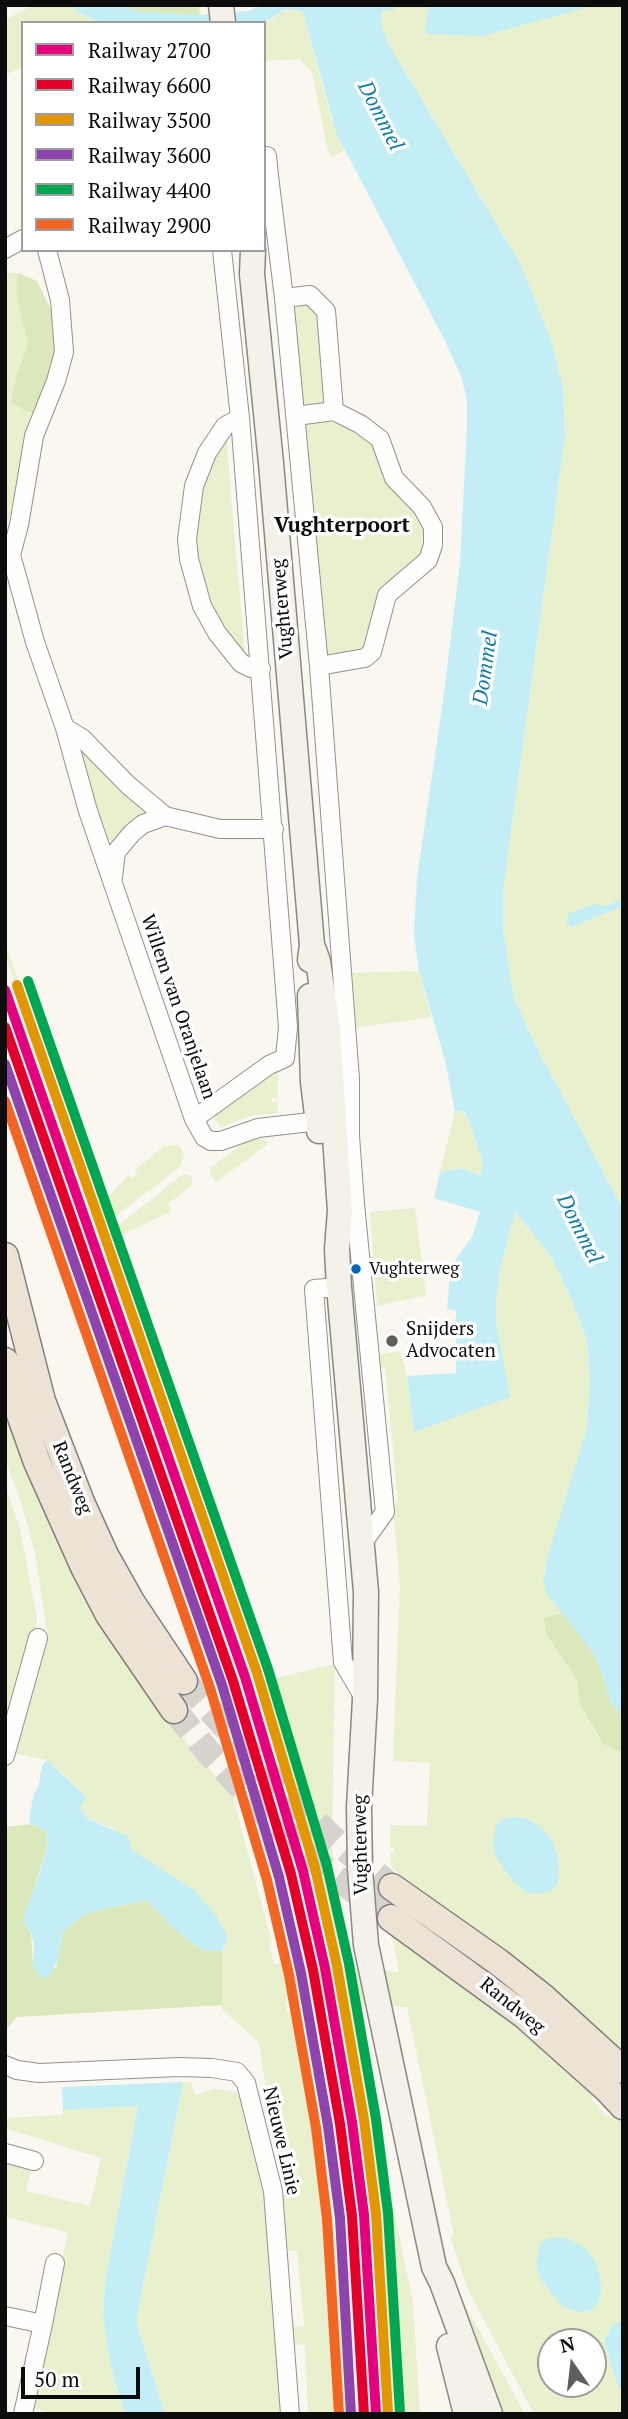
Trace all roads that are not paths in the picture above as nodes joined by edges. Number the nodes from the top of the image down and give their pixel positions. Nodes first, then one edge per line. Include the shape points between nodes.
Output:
1 (266, 173) edge
2 (269, 223) edge
3 (21, 240) edge
4 (5, 249) edge
5 (48, 252) edge
6 (222, 252) edge
7 (253, 262) edge
8 (284, 298) junction
9 (334, 411) junction
10 (296, 416) junction
11 (240, 418) junction
12 (8, 551) edge
13 (319, 666) junction
14 (261, 669) junction
15 (65, 728) junction
16 (165, 816) junction
17 (274, 829) junction
18 (113, 880) junction
19 (194, 1119) junction
20 (334, 1119) junction
21 (5, 1256) edge
22 (339, 1287) junction
23 (5, 1361) edge
24 (361, 1545) junction
25 (38, 1638) dead end
26 (184, 1681) tunnel mouth
27 (365, 1699) junction
28 (174, 1710) tunnel mouth
29 (5, 1756) edge
30 (391, 1887) tunnel mouth
31 (391, 1918) tunnel mouth
32 (5, 2064) edge
33 (618, 2089) edge
34 (5, 2152) edge
35 (34, 2161) dead end
36 (55, 2263) dead end
37 (434, 2267) junction
38 (5, 2316) edge
39 (43, 2324) junction
40 (23, 2414) edge
41 (290, 2414) edge
42 (466, 2414) edge
43 (489, 2414) edge

1 - 2 street, Vughterweg
2 - 8 street, Vughterweg
3 - 4 street
5 - 12 street, Willem van Oranjelaan via 60,300 64,352 34,436 19,525
6 - 11 street, Vughterweg
7 - 20 main road, Vughterweg via 312,945 311,1044
8 - 9 street via 310,295 326,311
8 - 10 street, Vughterweg
9 - 10 street
9 - 13 street, Vughterweg via 380,439 394,478 433,527 433,545 428,560 387,595 372,652 365,658
10 - 13 street, Vughterweg
11 - 14 street, Vughterweg
11 - 14 street, Vughterweg via 225,426 207,453 194,486 188,559 202,606 217,633 241,663
12 - 15 street, Willem van Oranjelaan
13 - 20 street, Vughterweg via 350,1079
14 - 17 street, Vughterweg
15 - 16 street via 82,738
15 - 18 street, Willem van Oranjelaan
16 - 17 street via 220,829
16 - 18 street via 143,824 116,852
17 - 19 street, Vughterweg via 288,1007 285,1058
18 - 19 street, Willem van Oranjelaan
19 - 20 street, Willem van Oranjelaan via 204,1137 221,1141 258,1128
20 - 22 main road, Vughterweg via 329,1225 337,1249
20 - 24 street via 350,1136 385,1512
21 - 26 main road, Randweg via 42,1401 81,1502 132,1603
22 - 24 main road, Vughterweg
22 - 27 street via 314,1289 343,1662
23 - 28 main road, Randweg via 37,1462 84,1567 109,1615
24 - 27 main road, Vughterweg via 366,1592
25 - 29 street
27 - 37 main road, Vughterweg via 359,1807 366,1945
30 - 33 main road, Randweg via 544,1998
31 - 33 main road, Randweg
32 - 41 street, Nieuwe Linie via 39,2073 212,2068 237,2072 246,2083 273,2191
34 - 35 street
36 - 39 street
37 - 42 main road, Vughterweg via 433,2285
37 - 43 main road, Vughterweg
38 - 39 street
39 - 40 street

